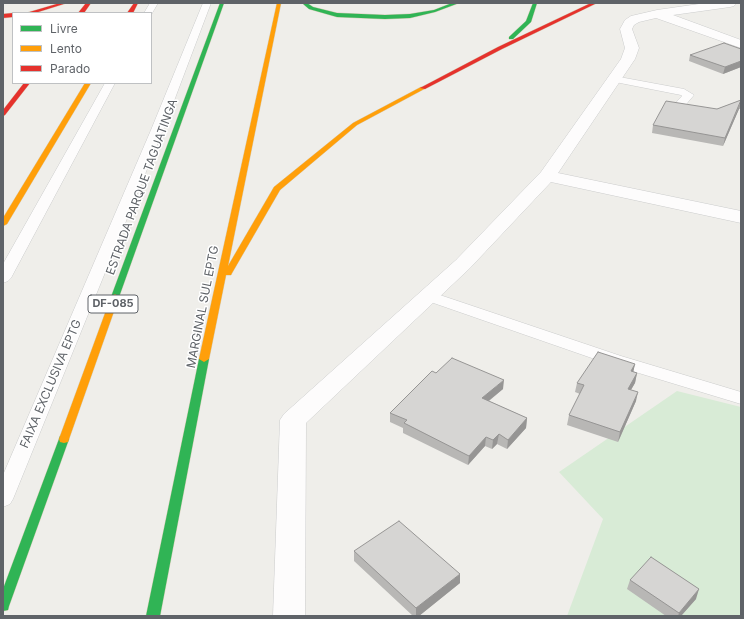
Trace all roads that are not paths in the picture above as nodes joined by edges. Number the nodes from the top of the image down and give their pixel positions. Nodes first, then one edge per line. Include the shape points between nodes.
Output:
1 (66, 3) edge
2 (89, 3) edge
3 (136, 3) edge
4 (154, 3) edge
5 (207, 3) edge
6 (222, 3) edge
7 (279, 3) edge
8 (304, 3) edge
9 (457, 3) edge
10 (535, 3) edge
11 (595, 3) edge
12 (730, 3) edge
13 (33, 12) edge
14 (82, 12) edge
15 (131, 12) edge
16 (149, 12) edge
17 (657, 14) junction
18 (741, 44) edge
19 (500, 48) junction
20 (614, 79) junction
21 (26, 84) edge
22 (87, 84) edge
23 (109, 84) edge
24 (678, 106) edge
25 (3, 114) edge
26 (547, 176) junction
27 (741, 217) edge
28 (3, 224) edge
29 (3, 278) edge
30 (218, 290) junction
31 (428, 296) junction
32 (741, 398) edge
33 (3, 499) edge
34 (3, 606) edge
35 (153, 616) edge
36 (289, 616) edge

1 - 13 main road
2 - 14 main road
3 - 15 main road
4 - 16 lane
5 - 33 lane, FAIXA EXCLUSIVA EPTG via 154,138
6 - 34 main road, ESTRADA PARQUE TAGUATINGA / DF-085
7 - 30 main road, MARGINAL SUL EPTG
8 - 9 main road via 311,8 337,15 385,17 436,11
10 - 19 main road via 528,22
11 - 19 main road
12 - 17 street
17 - 18 street
17 - 20 street via 629,23 626,29 632,48 628,59
19 - 30 main road via 355,124 277,189
20 - 24 lane via 689,95
20 - 26 street
21 - 25 main road
22 - 28 main road
23 - 29 lane
26 - 27 street
26 - 31 street
30 - 35 main road, MARGINAL SUL EPTG
31 - 32 lane via 615,360
31 - 36 street via 293,420

